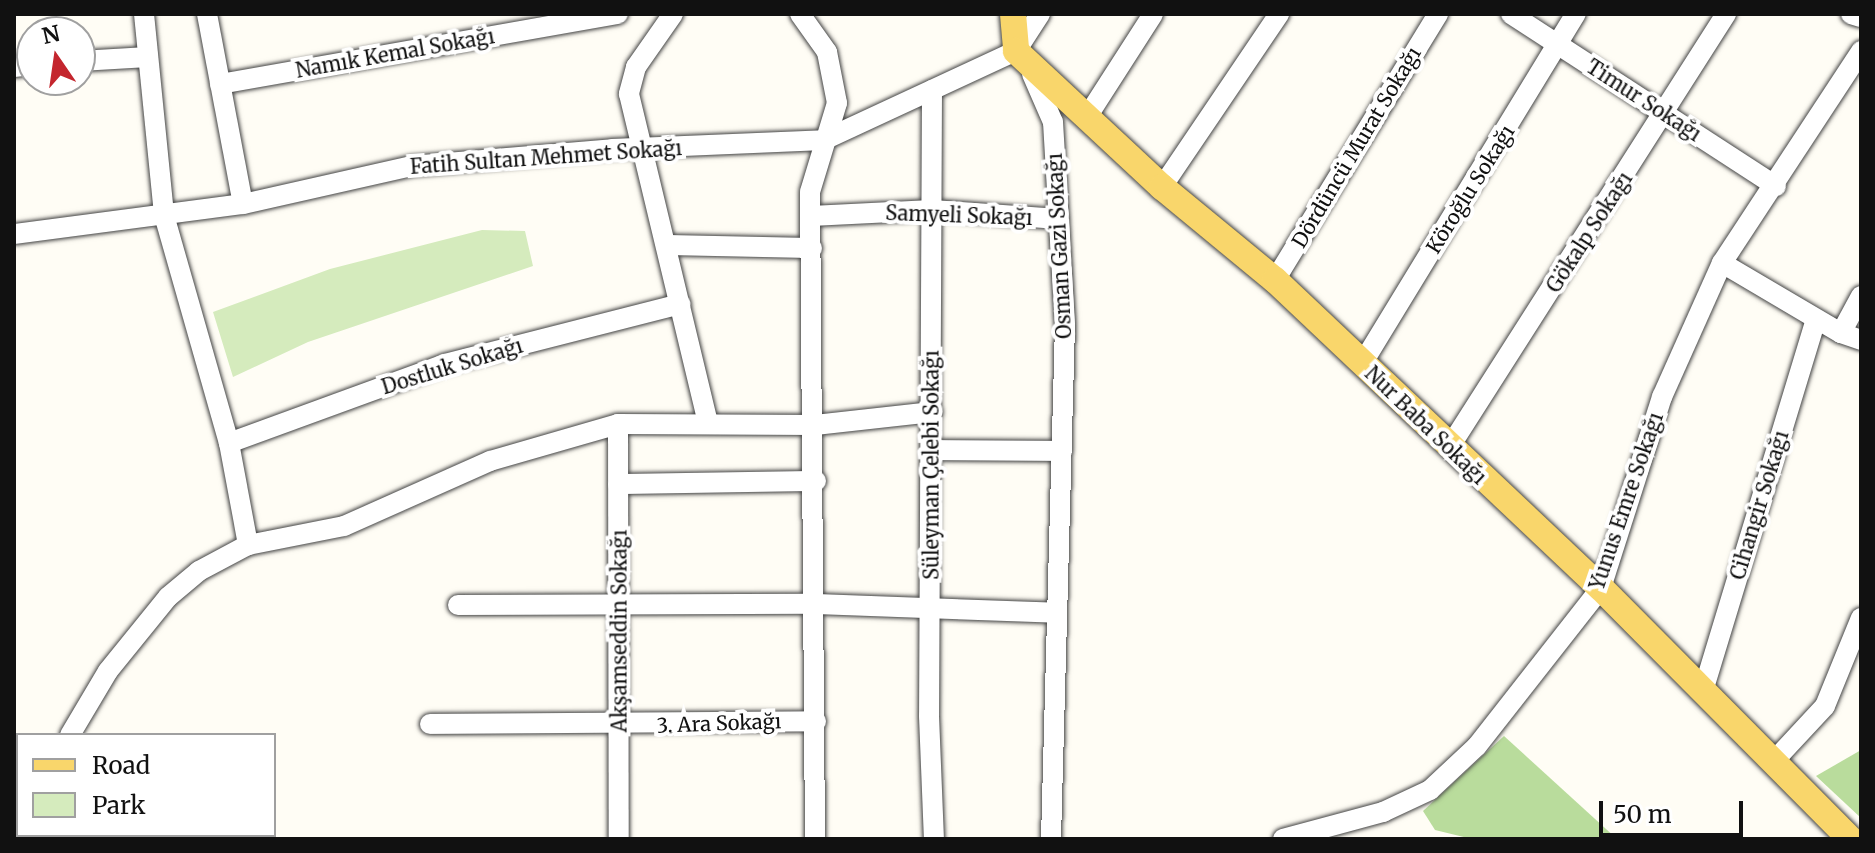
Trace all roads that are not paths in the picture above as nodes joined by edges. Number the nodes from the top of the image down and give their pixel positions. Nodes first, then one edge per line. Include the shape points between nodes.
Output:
1 (144, 14) edge
2 (207, 14) edge
3 (618, 14) edge
4 (673, 14) edge
5 (800, 14) edge
6 (1013, 14) edge
7 (1040, 14) edge
8 (1153, 14) edge
9 (1279, 14) edge
10 (1438, 14) edge
11 (1511, 14) edge
12 (1576, 14) edge
13 (1726, 14) edge
14 (1851, 14) edge
15 (1861, 16) edge
16 (1559, 44) junction
17 (1016, 51) junction
18 (1861, 51) edge
19 (148, 57) junction
20 (96, 60) edge
21 (220, 84) junction
22 (932, 90) junction
23 (1665, 113) junction
24 (1087, 117) junction
25 (824, 140) junction
26 (644, 148) junction
27 (1776, 186) junction
28 (1162, 187) junction
29 (243, 204) junction
30 (932, 210) junction
31 (164, 215) junction
32 (811, 216) junction
33 (1059, 219) junction
34 (14, 234) edge
35 (666, 245) junction
36 (812, 248) junction
37 (1722, 263) junction
38 (1275, 280) junction
39 (1861, 296) edge
40 (680, 304) junction
41 (1816, 320) junction
42 (1841, 333) junction
43 (1861, 340) edge
44 (1362, 364) junction
45 (932, 412) junction
46 (618, 424) junction
47 (708, 424) junction
48 (815, 425) junction
49 (229, 443) junction
50 (1449, 448) junction
51 (931, 450) junction
52 (1062, 451) junction
53 (816, 481) junction
54 (618, 484) junction
55 (248, 545) junction
56 (1601, 588) junction
57 (816, 604) junction
58 (458, 605) dead end
59 (619, 607) junction
60 (930, 608) junction
61 (1057, 613) junction
62 (1861, 618) edge
63 (1703, 691) junction
64 (816, 721) junction
65 (430, 724) dead end
66 (620, 726) junction
67 (71, 733) edge
68 (1773, 762) junction
69 (619, 839) edge
70 (815, 839) edge
71 (934, 839) edge
72 (1051, 839) edge
73 (1283, 839) edge
74 (1850, 839) edge

1 - 19 street
2 - 21 street
3 - 21 street, Namık Kemal Sokağı
4 - 26 street via 636,67 629,94
5 - 25 street via 827,52 830,65 837,103
6 - 17 main road
7 - 17 street
8 - 24 street
9 - 28 street
10 - 38 street, Dördüncü Murat Sokağı
11 - 16 street, Timur Sokağı
12 - 16 street, Köroğlu Sokağı
13 - 23 street, Gökalp Sokağı
14 - 15 street
16 - 23 street, Timur Sokağı
16 - 44 street, Köroğlu Sokağı
17 - 22 street, Fatih Sultan Mehmet Sokağı
17 - 24 main road, Nur Baba Sokağı
17 - 33 street, Osman Gazi Sokağı via 1043,90 1053,122
18 - 27 street, Yunus Emre Sokağı
19 - 20 street
19 - 31 street
21 - 29 street
22 - 25 street, Fatih Sultan Mehmet Sokağı
22 - 30 street, Süleyman Çelebi Sokağı
23 - 27 street, Timur Sokağı
23 - 50 street, Gökalp Sokağı
24 - 28 main road, Nur Baba Sokağı
25 - 26 street, Fatih Sultan Mehmet Sokağı
25 - 32 street via 810,192
26 - 29 street, Fatih Sultan Mehmet Sokağı via 411,166
26 - 35 street
27 - 37 street, Yunus Emre Sokağı
28 - 38 main road, Nur Baba Sokağı
29 - 31 street, Fatih Sultan Mehmet Sokağı
30 - 32 street, Samyeli Sokağı
30 - 33 street, Samyeli Sokağı
30 - 45 street, Süleyman Çelebi Sokağı
31 - 34 street, Fatih Sultan Mehmet Sokağı
31 - 49 street
32 - 36 street
33 - 52 street, Osman Gazi Sokağı via 1065,325
35 - 36 street
35 - 40 street
36 - 48 street
37 - 41 street
37 - 56 street, Yunus Emre Sokağı via 1662,397
38 - 44 main road, Nur Baba Sokağı
39 - 42 street
40 - 47 street
40 - 49 street, Dostluk Sokağı via 445,364
41 - 42 street
41 - 63 street, Cihangir Sokağı
42 - 43 street
44 - 50 main road, Nur Baba Sokağı
45 - 48 street
45 - 51 street, Süleyman Çelebi Sokağı
46 - 47 street
46 - 54 street, Akşamseddin Sokağı
46 - 55 street via 490,461 344,526
47 - 48 street
48 - 53 street
49 - 55 street
50 - 56 main road, Nur Baba Sokağı
51 - 52 street
51 - 60 street, Süleyman Çelebi Sokağı
52 - 61 street, Osman Gazi Sokağı
53 - 54 street
53 - 57 street
54 - 59 street, Akşamseddin Sokağı
55 - 67 street via 199,571 168,597 108,671
56 - 63 main road, Nur Baba Sokağı
56 - 73 street, Yunus Emre Sokağı via 1477,746 1430,790 1371,816
57 - 59 street
57 - 60 street
57 - 64 street
58 - 59 street
59 - 66 street, Akşamseddin Sokağı
60 - 61 street
60 - 71 street, Süleyman Çelebi Sokağı
61 - 72 street, Osman Gazi Sokağı
62 - 68 street via 1825,706
63 - 68 main road, Nur Baba Sokağı
64 - 66 street, 3. Ara Sokağı
64 - 70 street
65 - 66 street, 3. Ara Sokağı
66 - 69 street, Akşamseddin Sokağı
68 - 74 main road, Nur Baba Sokağı

